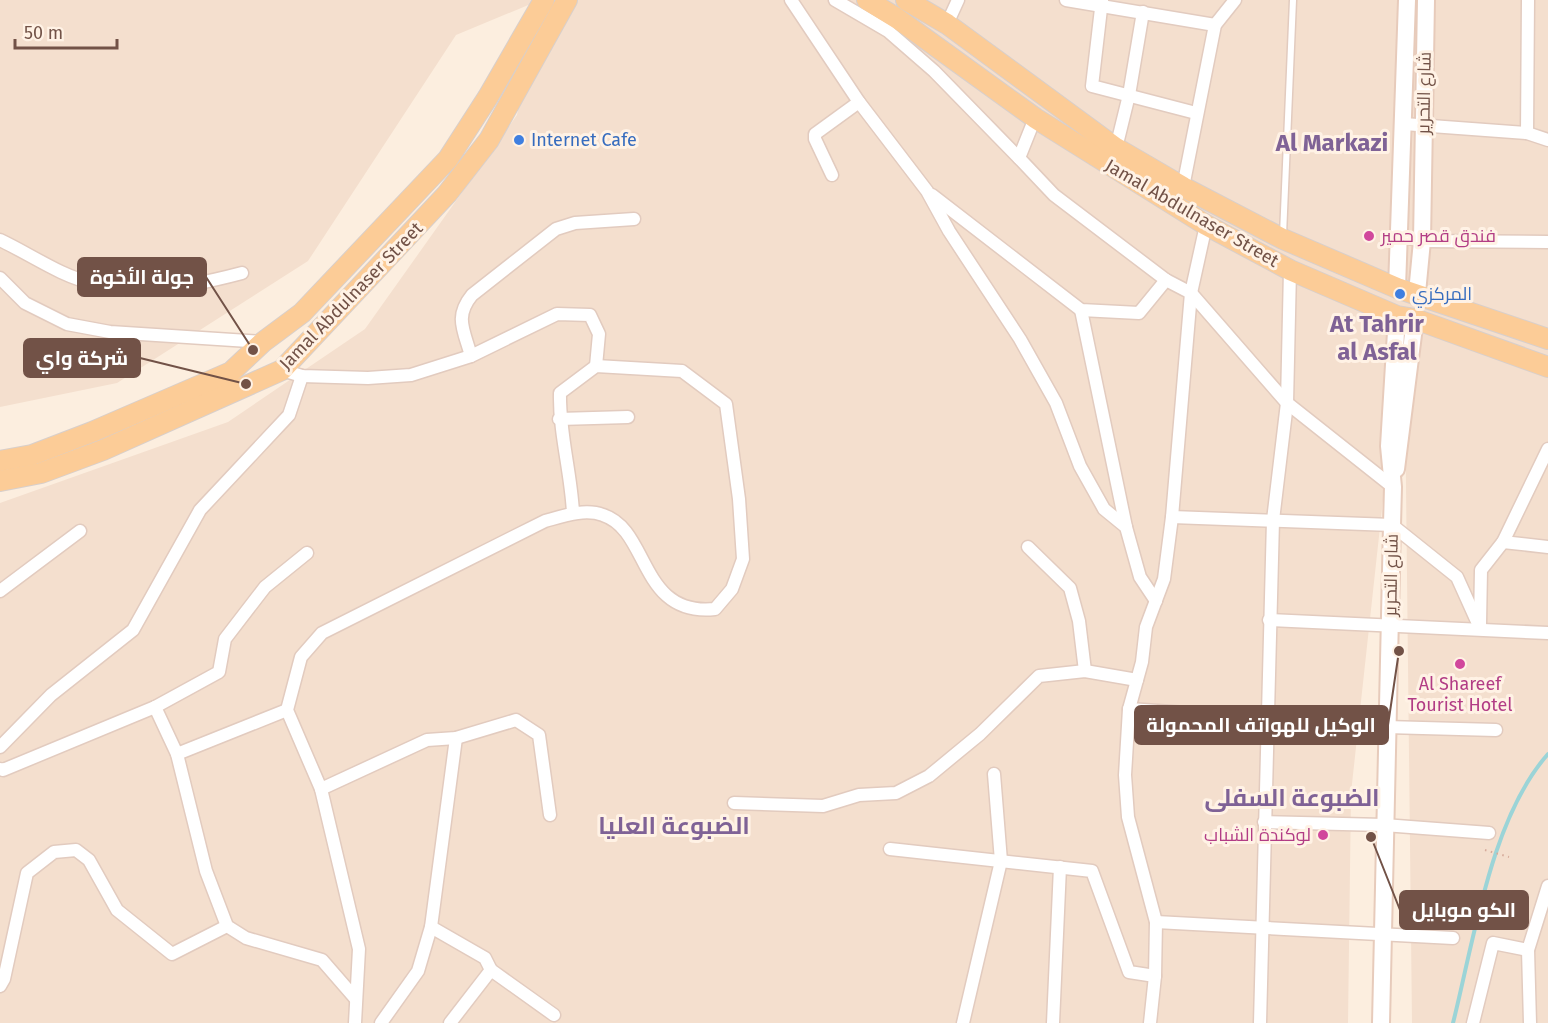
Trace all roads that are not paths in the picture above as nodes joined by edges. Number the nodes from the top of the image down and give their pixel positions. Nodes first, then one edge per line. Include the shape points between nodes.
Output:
1 (544, 0) edge
2 (567, 0) edge
3 (791, 0) edge
4 (835, 0) edge
5 (867, 0) edge
6 (906, 0) edge
7 (958, 0) edge
8 (1066, 0) edge
9 (1235, 0) edge
10 (1293, 0) edge
11 (1407, 0) edge
12 (1426, 0) edge
13 (1528, 0) edge
14 (1101, 4) edge
15 (1143, 12) junction
16 (946, 24) junction
17 (1215, 25) junction
18 (1129, 94) junction
19 (859, 102) junction
20 (1196, 113) junction
21 (1035, 118) junction
22 (1404, 124) junction
23 (1423, 124) junction
24 (1527, 133) junction
25 (1547, 140) edge
26 (1116, 148) junction
27 (1019, 158) junction
28 (832, 175) dead end
29 (1183, 187) junction
30 (927, 191) junction
31 (634, 219) dead end
32 (1206, 225) junction
33 (1399, 236) junction
34 (1283, 239) junction
35 (0, 240) edge
36 (1422, 240) junction
37 (1548, 242) edge
38 (1290, 270) junction
39 (242, 273) dead end
40 (0, 278) edge
41 (1166, 280) junction
42 (1397, 288) junction
43 (1191, 293) junction
44 (1417, 293) junction
45 (1081, 310) junction
46 (1406, 318) junction
47 (1548, 339) edge
48 (262, 342) junction
49 (471, 356) junction
50 (597, 366) junction
51 (1548, 367) edge
52 (282, 370) junction
53 (302, 376) junction
54 (1287, 403) junction
55 (628, 417) dead end
56 (559, 419) junction
57 (1548, 449) edge
58 (0, 460) edge
59 (0, 481) edge
60 (1393, 487) junction
61 (573, 513) junction
62 (1172, 517) junction
63 (1273, 520) junction
64 (1392, 525) junction
65 (1126, 527) junction
66 (80, 531) dead end
67 (1503, 542) junction
68 (1028, 547) dead end
69 (1548, 547) edge
70 (307, 553) dead end
71 (0, 591) edge
72 (1156, 600) junction
73 (1269, 620) junction
74 (1390, 626) junction
75 (1480, 628) junction
76 (1548, 633) edge
77 (1085, 671) junction
78 (1137, 680) junction
79 (155, 706) junction
80 (1129, 709) junction
81 (287, 710) junction
82 (1266, 716) junction
83 (1386, 727) junction
84 (1496, 730) dead end
85 (456, 738) junction
86 (0, 747) edge
87 (177, 754) junction
88 (0, 769) edge
89 (994, 774) dead end
90 (321, 789) junction
91 (734, 803) dead end
92 (550, 815) dead end
93 (1264, 822) junction
94 (1384, 825) junction
95 (1489, 832) dead end
96 (890, 849) dead end
97 (1001, 861) junction
98 (1060, 867) junction
99 (1548, 886) edge
100 (1156, 921) junction
101 (227, 926) junction
102 (431, 927) junction
103 (1263, 927) junction
104 (1384, 934) junction
105 (1454, 938) dead end
106 (1528, 950) junction
107 (491, 970) junction
108 (1155, 976) junction
109 (0, 986) edge
110 (355, 998) junction
111 (554, 1015) dead end
112 (355, 1023) edge
113 (381, 1023) edge
114 (450, 1023) edge
115 (963, 1023) edge
116 (971, 1023) edge
117 (1053, 1023) edge
118 (1150, 1023) edge
119 (1260, 1023) edge
120 (1381, 1023) edge
121 (1473, 1023) edge
122 (1530, 1023) edge

1 - 48 main road, Jamal Abdulnaser Street via 448,159 302,313
2 - 52 main road, Jamal Abdulnaser Street via 489,140 423,220
3 - 19 street
4 - 27 street via 888,31 934,71
5 - 21 main road, Jamal Abdulnaser Street
6 - 16 main road, Jamal Abdulnaser Street
7 - 16 street
8 - 14 street
9 - 17 street
10 - 34 lane
11 - 22 main road, شارع التحرير
12 - 23 main road, شارع التحرير
13 - 24 street
14 - 15 street
14 - 18 street via 1092,86
15 - 17 street
15 - 18 street
16 - 26 main road, Jamal Abdulnaser Street
17 - 20 street
18 - 20 street
18 - 26 street
19 - 28 street via 815,134
19 - 30 street
20 - 29 street
21 - 27 street
21 - 32 main road, Jamal Abdulnaser Street
22 - 23 street
22 - 33 main road, شارع التحرير
23 - 24 street
23 - 36 main road, شارع التحرير
24 - 25 street
26 - 29 main road, Jamal Abdulnaser Street
27 - 41 street via 1054,195
29 - 34 main road, Jamal Abdulnaser Street
30 - 45 street
30 - 65 street via 1056,403 1080,466 1104,509
31 - 49 street via 575,223 556,229 472,295 460,316
32 - 38 main road, Jamal Abdulnaser Street
32 - 43 street
33 - 36 street
33 - 42 main road, شارع التحرير
34 - 42 main road, Jamal Abdulnaser Street
35 - 39 street via 92,284 134,291 190,287
36 - 37 street
36 - 44 main road, شارع التحرير
38 - 46 main road, Jamal Abdulnaser Street
38 - 54 street
40 - 48 street via 25,303 67,324 110,332
41 - 43 street
41 - 45 street via 1139,313
42 - 44 main road, Jamal Abdulnaser Street
43 - 54 street
43 - 62 street
44 - 47 main road, Jamal Abdulnaser Street
45 - 65 street
46 - 51 main road, Jamal Abdulnaser Street
46 - 60 main road, شارع التحرير via 1389,446
48 - 52 main road via 256,358 258,364 267,371
48 - 58 main road, Jamal Abdulnaser Street via 231,372 92,432 32,454
49 - 50 street via 558,314 590,315 599,334
49 - 53 street via 411,375
50 - 56 street via 560,393
50 - 61 street via 682,370 726,404 743,559 732,589 715,609 696,611 674,601 657,586 620,523 602,514
52 - 53 street
52 - 59 main road, Jamal Abdulnaser Street via 103,450 41,473
53 - 86 street via 289,415 200,510 133,630 51,695
54 - 60 street
54 - 63 street
55 - 56 street
56 - 61 street
57 - 67 street
60 - 64 main road, شارع التحرير
61 - 81 street via 544,521 322,633 301,657
62 - 63 street
62 - 72 street via 1164,579
63 - 64 street
63 - 73 street
64 - 74 main road, شارع التحرير
64 - 75 street via 1457,577
65 - 72 street via 1140,577
66 - 71 street
67 - 69 street
67 - 75 street via 1481,570
68 - 77 street via 1070,588
70 - 79 street via 266,586 225,639 219,672
72 - 78 street via 1146,627
73 - 74 street
73 - 82 street
74 - 75 street
74 - 83 main road, شارع التحرير
75 - 76 street
77 - 78 street
77 - 91 street via 1039,676 980,734 929,776 896,793 859,795 823,806
78 - 80 street
79 - 87 street
79 - 88 street
80 - 82 street
80 - 100 street via 1125,775 1128,817
81 - 87 street
81 - 90 street
82 - 83 street
82 - 93 street
83 - 84 street
83 - 94 main road, شارع التحرير
85 - 90 street via 427,740
85 - 92 street via 516,720 539,735
85 - 102 street
87 - 101 street via 206,871
89 - 97 street
90 - 110 street via 359,948
93 - 94 street
93 - 103 street
94 - 95 street
94 - 104 main road, شارع التحرير
96 - 97 street
97 - 98 street
97 - 115 street
98 - 108 street via 1092,872 1129,972
98 - 117 street
99 - 106 street
100 - 103 street
100 - 108 street
101 - 109 street via 172,954 117,910 89,860 76,850 54,852 27,873
101 - 110 street via 246,938 322,960
102 - 107 street via 485,958
102 - 113 street via 418,971
103 - 104 street
103 - 119 street
104 - 105 street
104 - 120 main road, شارع التحرير
106 - 121 street via 1493,943
106 - 122 street
107 - 111 street
107 - 114 street
108 - 118 street
110 - 112 street
115 - 116 street

